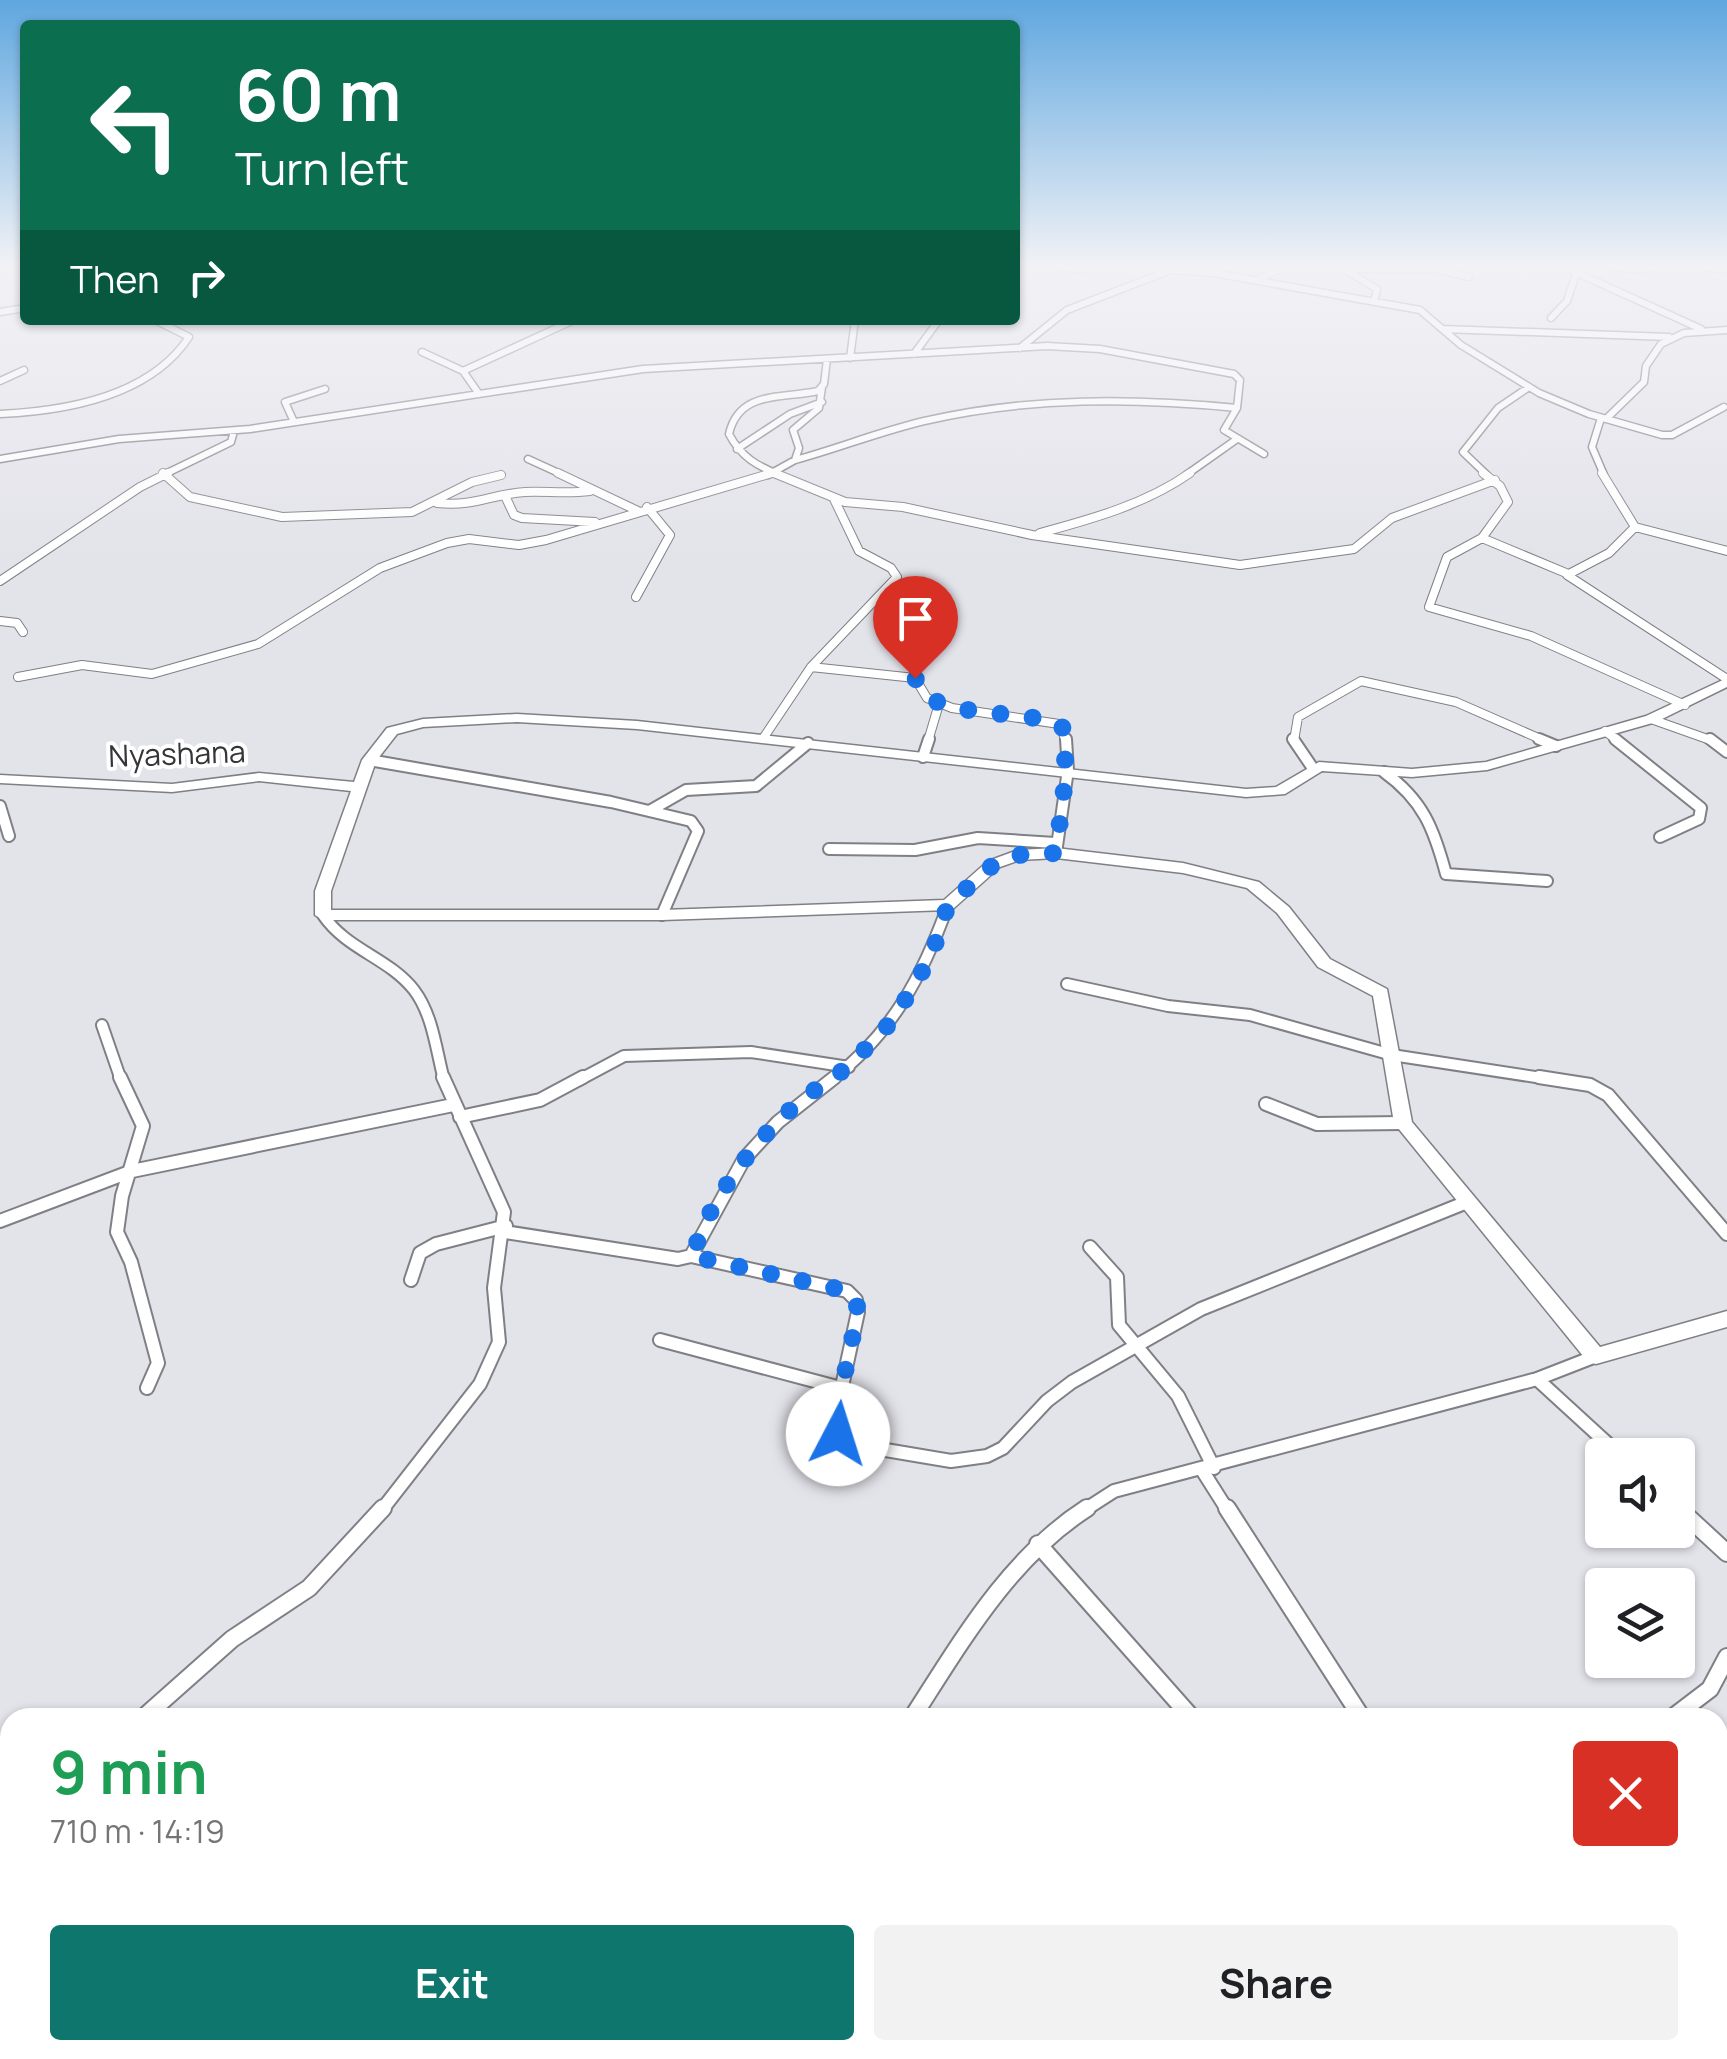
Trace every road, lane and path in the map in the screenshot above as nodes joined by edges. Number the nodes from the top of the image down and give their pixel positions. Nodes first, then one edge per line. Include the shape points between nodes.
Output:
1 (165, 362) edge
2 (445, 362) edge
3 (481, 362) edge
4 (770, 362) edge
5 (826, 362) edge
6 (1175, 362) edge
7 (1492, 362) edge
8 (1646, 362) edge
9 (24, 370) dead end
10 (463, 370) junction
11 (0, 382) edge
12 (1529, 387) junction
13 (822, 388) junction
14 (325, 389) dead end
15 (479, 394) junction
16 (822, 402) junction
17 (1724, 407) dead end
18 (1237, 408) junction
19 (0, 414) edge
20 (1604, 418) junction
21 (294, 422) junction
22 (234, 431) junction
23 (1237, 439) junction
24 (738, 449) junction
25 (1264, 454) dead end
26 (0, 459) edge
27 (528, 459) dead end
28 (795, 460) junction
29 (163, 473) junction
30 (501, 474) dead end
31 (772, 474) junction
32 (1495, 480) junction
33 (590, 491) junction
34 (506, 498) junction
35 (834, 499) junction
36 (437, 503) junction
37 (858, 505) junction
38 (642, 509) junction
39 (843, 518) junction
40 (602, 523) junction
41 (1635, 527) junction
42 (1032, 536) junction
43 (1482, 538) junction
44 (1727, 551) edge
45 (0, 568) edge
46 (11, 573) junction
47 (1566, 573) junction
48 (0, 580) edge
49 (636, 597) dead end
50 (0, 621) edge
51 (23, 632) dead end
52 (811, 667) junction
53 (18, 677) dead end
54 (1727, 681) edge
55 (938, 704) junction
56 (1685, 705) junction
57 (1651, 719) junction
58 (1606, 731) junction
59 (764, 737) junction
60 (808, 743) junction
61 (1556, 746) junction
62 (1727, 752) edge
63 (923, 758) junction
64 (370, 760) junction
65 (1312, 767) junction
66 (1384, 772) junction
67 (1066, 773) junction
68 (0, 779) edge
69 (357, 787) junction
70 (0, 806) edge
71 (651, 810) junction
72 (9, 836) dead end
73 (1660, 837) dead end
74 (1056, 848) junction
75 (828, 849) dead end
76 (1547, 880) dead end
77 (948, 905) junction
78 (323, 915) junction
79 (662, 915) junction
80 (1067, 984) dead end
81 (102, 1025) dead end
82 (1392, 1055) junction
83 (848, 1067) junction
84 (1266, 1104) dead end
85 (456, 1111) junction
86 (1403, 1123) junction
87 (132, 1171) junction
88 (1467, 1202) junction
89 (0, 1221) edge
90 (506, 1229) junction
91 (1727, 1234) edge
92 (1090, 1247) dead end
93 (691, 1256) junction
94 (410, 1280) dead end
95 (1727, 1319) edge
96 (660, 1340) dead end
97 (1136, 1345) junction
98 (1596, 1356) junction
99 (1537, 1378) junction
100 (148, 1388) dead end
101 (841, 1391) junction
102 (1602, 1438) edge
103 (1208, 1469) junction
104 (1695, 1524) edge
105 (1038, 1544) junction
106 (1727, 1553) edge
107 (1727, 1657) edge
108 (153, 1708) edge
109 (919, 1708) edge
110 (1183, 1708) edge
111 (1356, 1708) edge
112 (1685, 1708) edge

1 - 19 street via 149,378 75,404
2 - 10 street
3 - 10 street
4 - 15 street via 643,369
5 - 13 street
6 - 18 street via 1240,380
7 - 12 street
8 - 20 street via 1644,382
9 - 11 street
10 - 15 street
12 - 20 street
12 - 32 street via 1498,408 1463,452
13 - 16 street
13 - 24 street via 740,407 730,425
14 - 21 street via 285,402
15 - 21 street
16 - 24 street via 790,414
16 - 28 street via 794,430
17 - 20 street via 1669,436
18 - 23 street via 1224,425
18 - 28 street via 1152,402 1019,406 923,422
20 - 41 street via 1592,440 1599,471 1632,511
21 - 22 street
22 - 26 street via 119,439
22 - 29 street via 231,442
23 - 25 street
23 - 42 street via 1169,488 1094,520
24 - 31 street
27 - 33 street
28 - 31 street
29 - 36 street via 190,496 274,517 384,516
29 - 46 street
30 - 36 street
31 - 35 street
31 - 38 street
32 - 42 street via 1392,518 1354,548 1261,565
32 - 43 street via 1508,502
33 - 34 street
33 - 38 street
34 - 36 street via 467,506
34 - 40 street via 522,518
35 - 37 street
35 - 39 street
37 - 39 street
37 - 42 street via 911,508
38 - 40 street
38 - 49 street via 670,535
39 - 52 street via 859,551 897,577
40 - 53 street via 533,543 447,542 380,568 258,644 229,654 152,674 82,666
41 - 44 street
41 - 47 street via 1610,553
43 - 47 street
43 - 56 street via 1447,558 1430,610 1531,636
45 - 46 street
46 - 48 street
47 - 54 street
50 - 51 street via 17,622
52 - 55 street via 915,678
52 - 59 street
54 - 56 street
55 - 63 street
55 - 67 street via 1060,724
56 - 57 street
57 - 58 street
57 - 62 street via 1709,738
58 - 61 street
58 - 73 street via 1701,808 1699,819
59 - 60 street
59 - 64 street via 470,719 399,728
60 - 63 street
60 - 71 street via 756,786 696,788
61 - 65 street via 1456,702 1361,681 1298,717 1293,740
61 - 66 street via 1464,770
63 - 67 street
64 - 69 street
64 - 71 street
65 - 66 street
65 - 67 street via 1289,787 1246,793
66 - 76 street via 1412,792 1446,874
67 - 74 street
68 - 69 street, Nyashana via 172,788 260,777
69 - 78 street via 323,891
70 - 72 street
71 - 79 street via 698,825
74 - 75 street via 978,838 915,850
74 - 77 street via 994,864
74 - 82 street via 1235,878 1266,893 1324,963 1381,993
77 - 79 street
77 - 83 street via 911,993
78 - 79 street
78 - 85 street via 348,947 416,990
80 - 82 street via 1250,1015
81 - 87 street via 143,1126
82 - 86 street
82 - 91 street via 1599,1089
83 - 85 street via 751,1052 624,1056 540,1100
83 - 93 street via 799,1101 744,1157
84 - 86 street via 1317,1124
85 - 87 street
85 - 90 street via 481,1151
86 - 88 street
87 - 89 street
87 - 100 street via 117,1232 158,1362
88 - 97 street via 1236,1293
88 - 98 street
90 - 93 street
90 - 94 street via 420,1253
90 - 108 street via 494,1280 500,1340 486,1374 329,1568
92 - 97 street via 1116,1272 1118,1325
93 - 101 street via 847,1291 858,1312
95 - 98 street
96 - 101 street
97 - 101 street via 1072,1382 1003,1448 976,1459 940,1460 844,1443 838,1434
97 - 103 street via 1178,1396
98 - 99 street
99 - 102 street
99 - 103 street
103 - 105 street via 1114,1492
103 - 111 street
104 - 106 street
105 - 109 street via 1003,1581
105 - 110 street
107 - 112 street via 1710,1689

